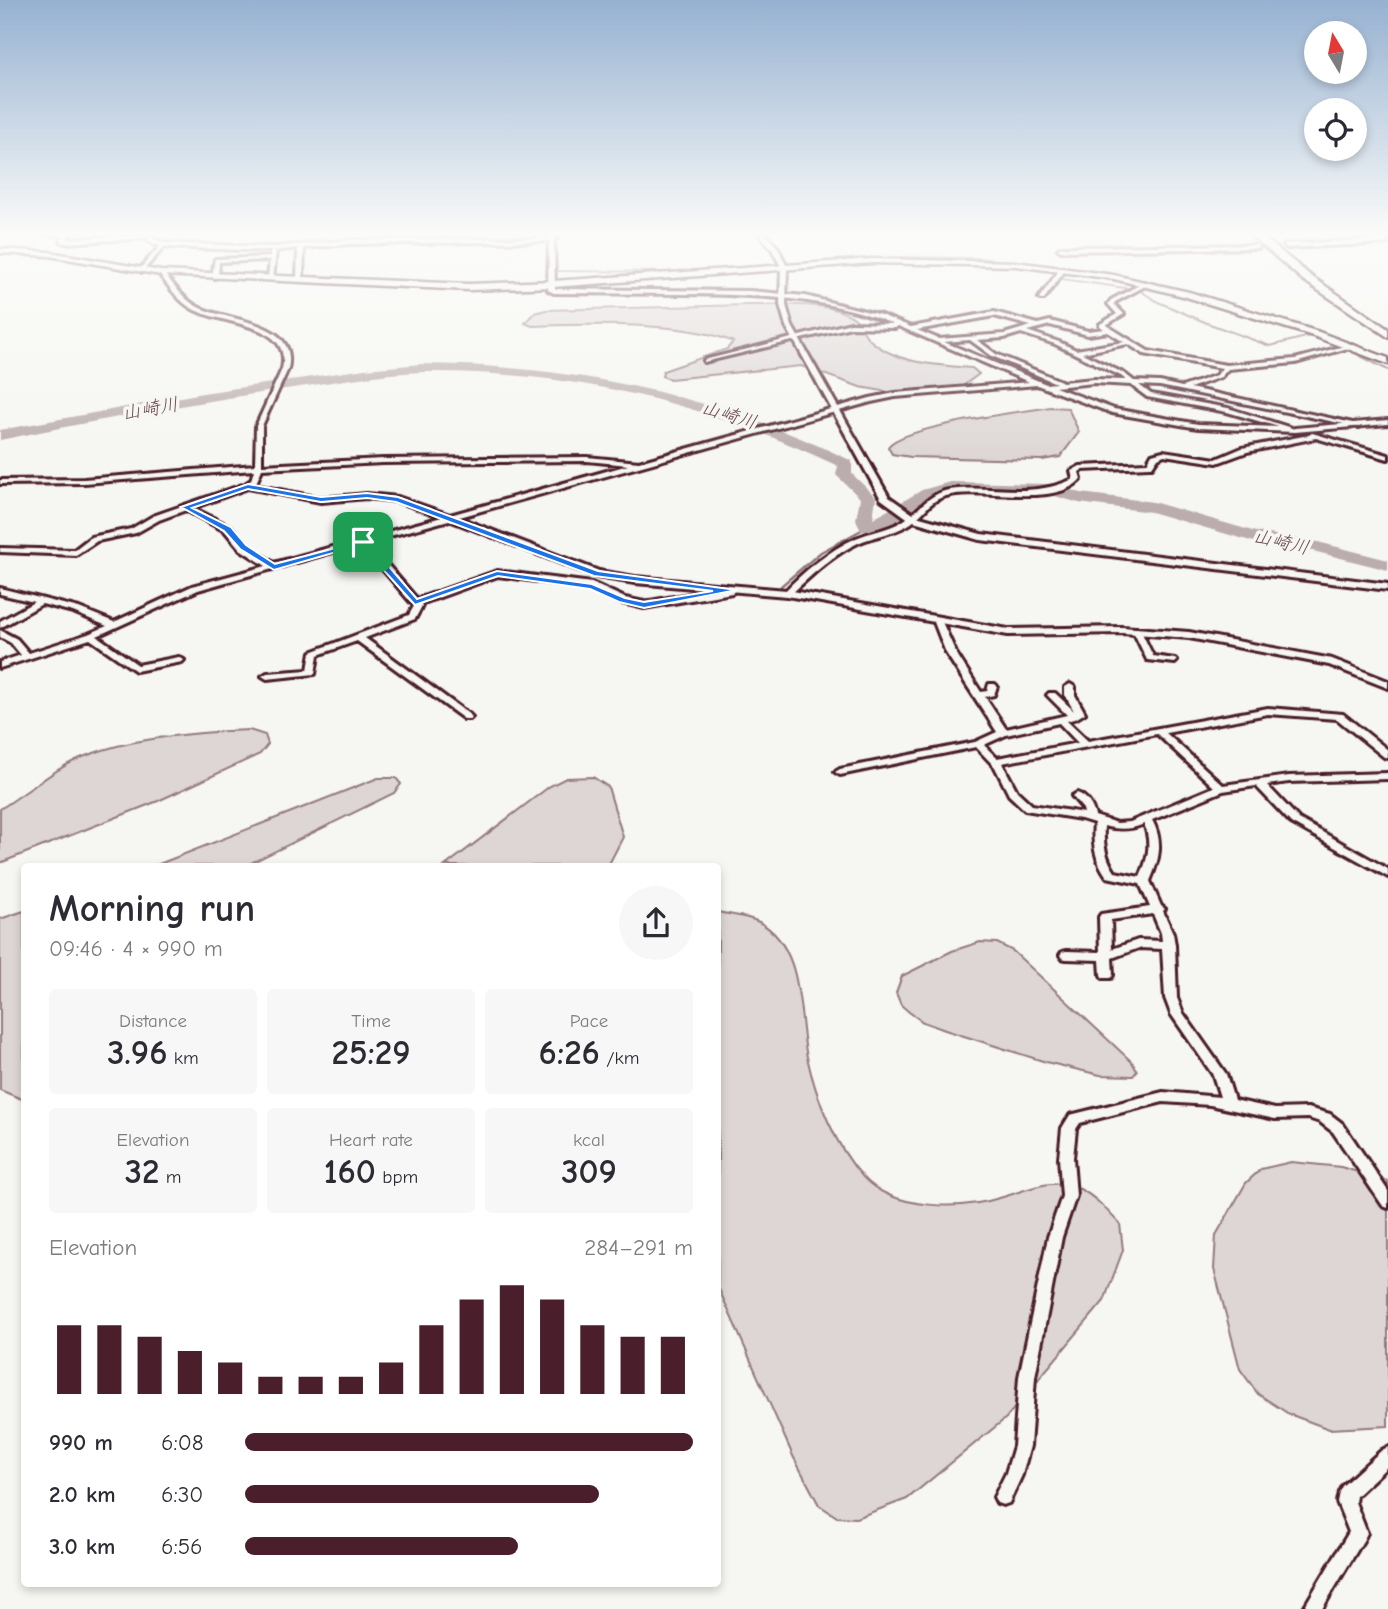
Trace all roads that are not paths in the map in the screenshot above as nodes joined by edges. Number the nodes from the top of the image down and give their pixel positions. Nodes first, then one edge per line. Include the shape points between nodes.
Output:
1 (198, 308) edge
2 (784, 308) edge
3 (853, 308) edge
4 (1116, 308) edge
5 (1225, 308) edge
6 (1351, 308) edge
7 (1363, 308) edge
8 (1091, 324) dead end
9 (1038, 326) junction
10 (1388, 327) edge
11 (909, 328) junction
12 (1104, 330) junction
13 (1023, 332) junction
14 (1388, 334) edge
15 (796, 339) junction
16 (937, 340) junction
17 (972, 340) junction
18 (1097, 341) dead end
19 (1080, 342) dead end
20 (1127, 343) junction
21 (1352, 346) junction
22 (1104, 347) junction
23 (1093, 349) junction
24 (1076, 352) junction
25 (706, 361) dead end
26 (1388, 361) edge
27 (1226, 367) junction
28 (1059, 382) junction
29 (1133, 382) junction
30 (1043, 385) junction
31 (1184, 388) junction
32 (834, 410) junction
33 (1388, 422) edge
34 (1359, 425) junction
35 (1295, 430) junction
36 (1317, 436) junction
37 (1388, 457) edge
38 (641, 465) junction
39 (258, 467) junction
40 (0, 482) edge
41 (248, 486) junction
42 (185, 507) junction
43 (911, 517) junction
44 (452, 518) junction
45 (363, 542) junction
46 (0, 550) edge
47 (274, 567) junction
48 (1388, 587) edge
49 (732, 590) junction
50 (0, 591) edge
51 (787, 593) junction
52 (38, 603) junction
53 (415, 603) junction
54 (938, 622) junction
55 (0, 625) edge
56 (113, 625) junction
57 (1137, 631) junction
58 (0, 633) edge
59 (92, 636) junction
60 (358, 637) junction
61 (27, 656) junction
62 (179, 660) dead end
63 (1172, 661) dead end
64 (0, 665) edge
65 (267, 676) dead end
66 (1388, 685) edge
67 (992, 686) dead end
68 (1070, 687) dead end
69 (1052, 695) dead end
70 (978, 696) junction
71 (1074, 716) junction
72 (467, 717) dead end
73 (1061, 720) junction
74 (1160, 732) junction
75 (1003, 733) junction
76 (978, 744) junction
77 (1086, 745) junction
78 (1388, 755) edge
79 (995, 761) junction
80 (840, 772) dead end
81 (1388, 776) edge
82 (1258, 782) junction
83 (1221, 788) junction
84 (1077, 796) dead end
85 (1146, 819) junction
86 (1094, 821) junction
87 (1388, 874) edge
88 (1144, 881) junction
89 (1158, 909) junction
90 (1169, 945) junction
91 (1066, 955) dead end
92 (1105, 956) junction
93 (1107, 975) dead end
94 (1229, 1104) junction
95 (1388, 1202) edge
96 (1388, 1455) edge
97 (1003, 1497) dead end
98 (1312, 1609) edge

1 - 39 street via 259,327 284,347 286,365 259,426
2 - 15 street
3 - 11 street
4 - 12 street via 1121,314 1103,324
5 - 21 main road
6 - 14 highway
7 - 10 highway
8 - 12 street
9 - 11 street via 994,314
9 - 12 street via 1050,323 1088,333
9 - 13 street
11 - 15 street via 858,324
11 - 16 street
12 - 20 street
13 - 17 street
13 - 24 street
15 - 25 street
15 - 32 street
16 - 17 street
16 - 30 street
17 - 28 street via 994,355
18 - 22 street
19 - 23 street
20 - 22 street
20 - 27 street via 1146,354
21 - 26 main road
21 - 27 street via 1295,360
22 - 23 street
23 - 24 street
24 - 29 street
27 - 31 street via 1219,376
28 - 29 street
28 - 30 street
29 - 31 street
29 - 35 street via 1142,392 1158,398 1228,410
30 - 32 street via 895,395
30 - 35 street via 1094,405 1152,419 1220,428
31 - 34 street
32 - 38 street
32 - 43 street via 885,499
33 - 34 street
34 - 35 street
35 - 36 street
36 - 37 street
36 - 43 street via 1245,450 1217,461 1169,453 1155,456 1149,464 1080,468 1074,482 1041,495 993,491 942,494 928,500
38 - 39 street via 574,459
38 - 44 street
39 - 40 street via 97,480
39 - 41 street via 255,481
41 - 42 street
41 - 44 street via 321,500 398,499
42 - 46 street via 133,531 90,540 76,552
42 - 47 street via 228,529 243,547
43 - 48 street via 980,537
43 - 51 street via 850,544
44 - 45 street
44 - 49 street via 597,574
45 - 47 street
45 - 53 street
47 - 56 street via 181,592
49 - 51 street
49 - 53 street via 644,605 592,586 497,573
50 - 52 street
51 - 54 street
52 - 55 street
52 - 56 street via 76,610
53 - 60 street via 418,606 412,617
54 - 57 street via 1008,632
54 - 70 street via 941,636
56 - 59 street
57 - 63 street via 1150,658
57 - 66 street via 1189,635 1332,662
58 - 61 street
59 - 61 street
59 - 62 street via 136,668
60 - 65 street via 314,654 312,672
60 - 72 street
61 - 64 street
67 - 70 street via 991,693
68 - 71 street via 1080,713
69 - 71 street
70 - 75 street
71 - 73 street
73 - 75 street
73 - 77 street
74 - 77 street
74 - 78 street via 1268,711 1340,716
74 - 83 street
75 - 76 street
76 - 79 street
76 - 80 street
77 - 79 street
79 - 86 street via 1013,793 1029,807
81 - 82 street
82 - 83 street
82 - 87 street via 1295,821
83 - 85 street
84 - 86 street
85 - 86 street via 1117,826
85 - 88 street via 1156,844 1155,859
86 - 88 street via 1101,862 1111,875
88 - 89 street
89 - 90 street
89 - 92 street via 1105,918
90 - 92 street via 1138,944
90 - 94 street via 1171,998 1177,1014 1219,1074
91 - 92 street
92 - 93 street
94 - 95 street via 1325,1118 1353,1146
94 - 97 street via 1163,1097 1075,1119 1069,1128 1069,1196 1055,1237 1027,1377 1022,1446
96 - 98 street via 1348,1492 1346,1503 1358,1533

